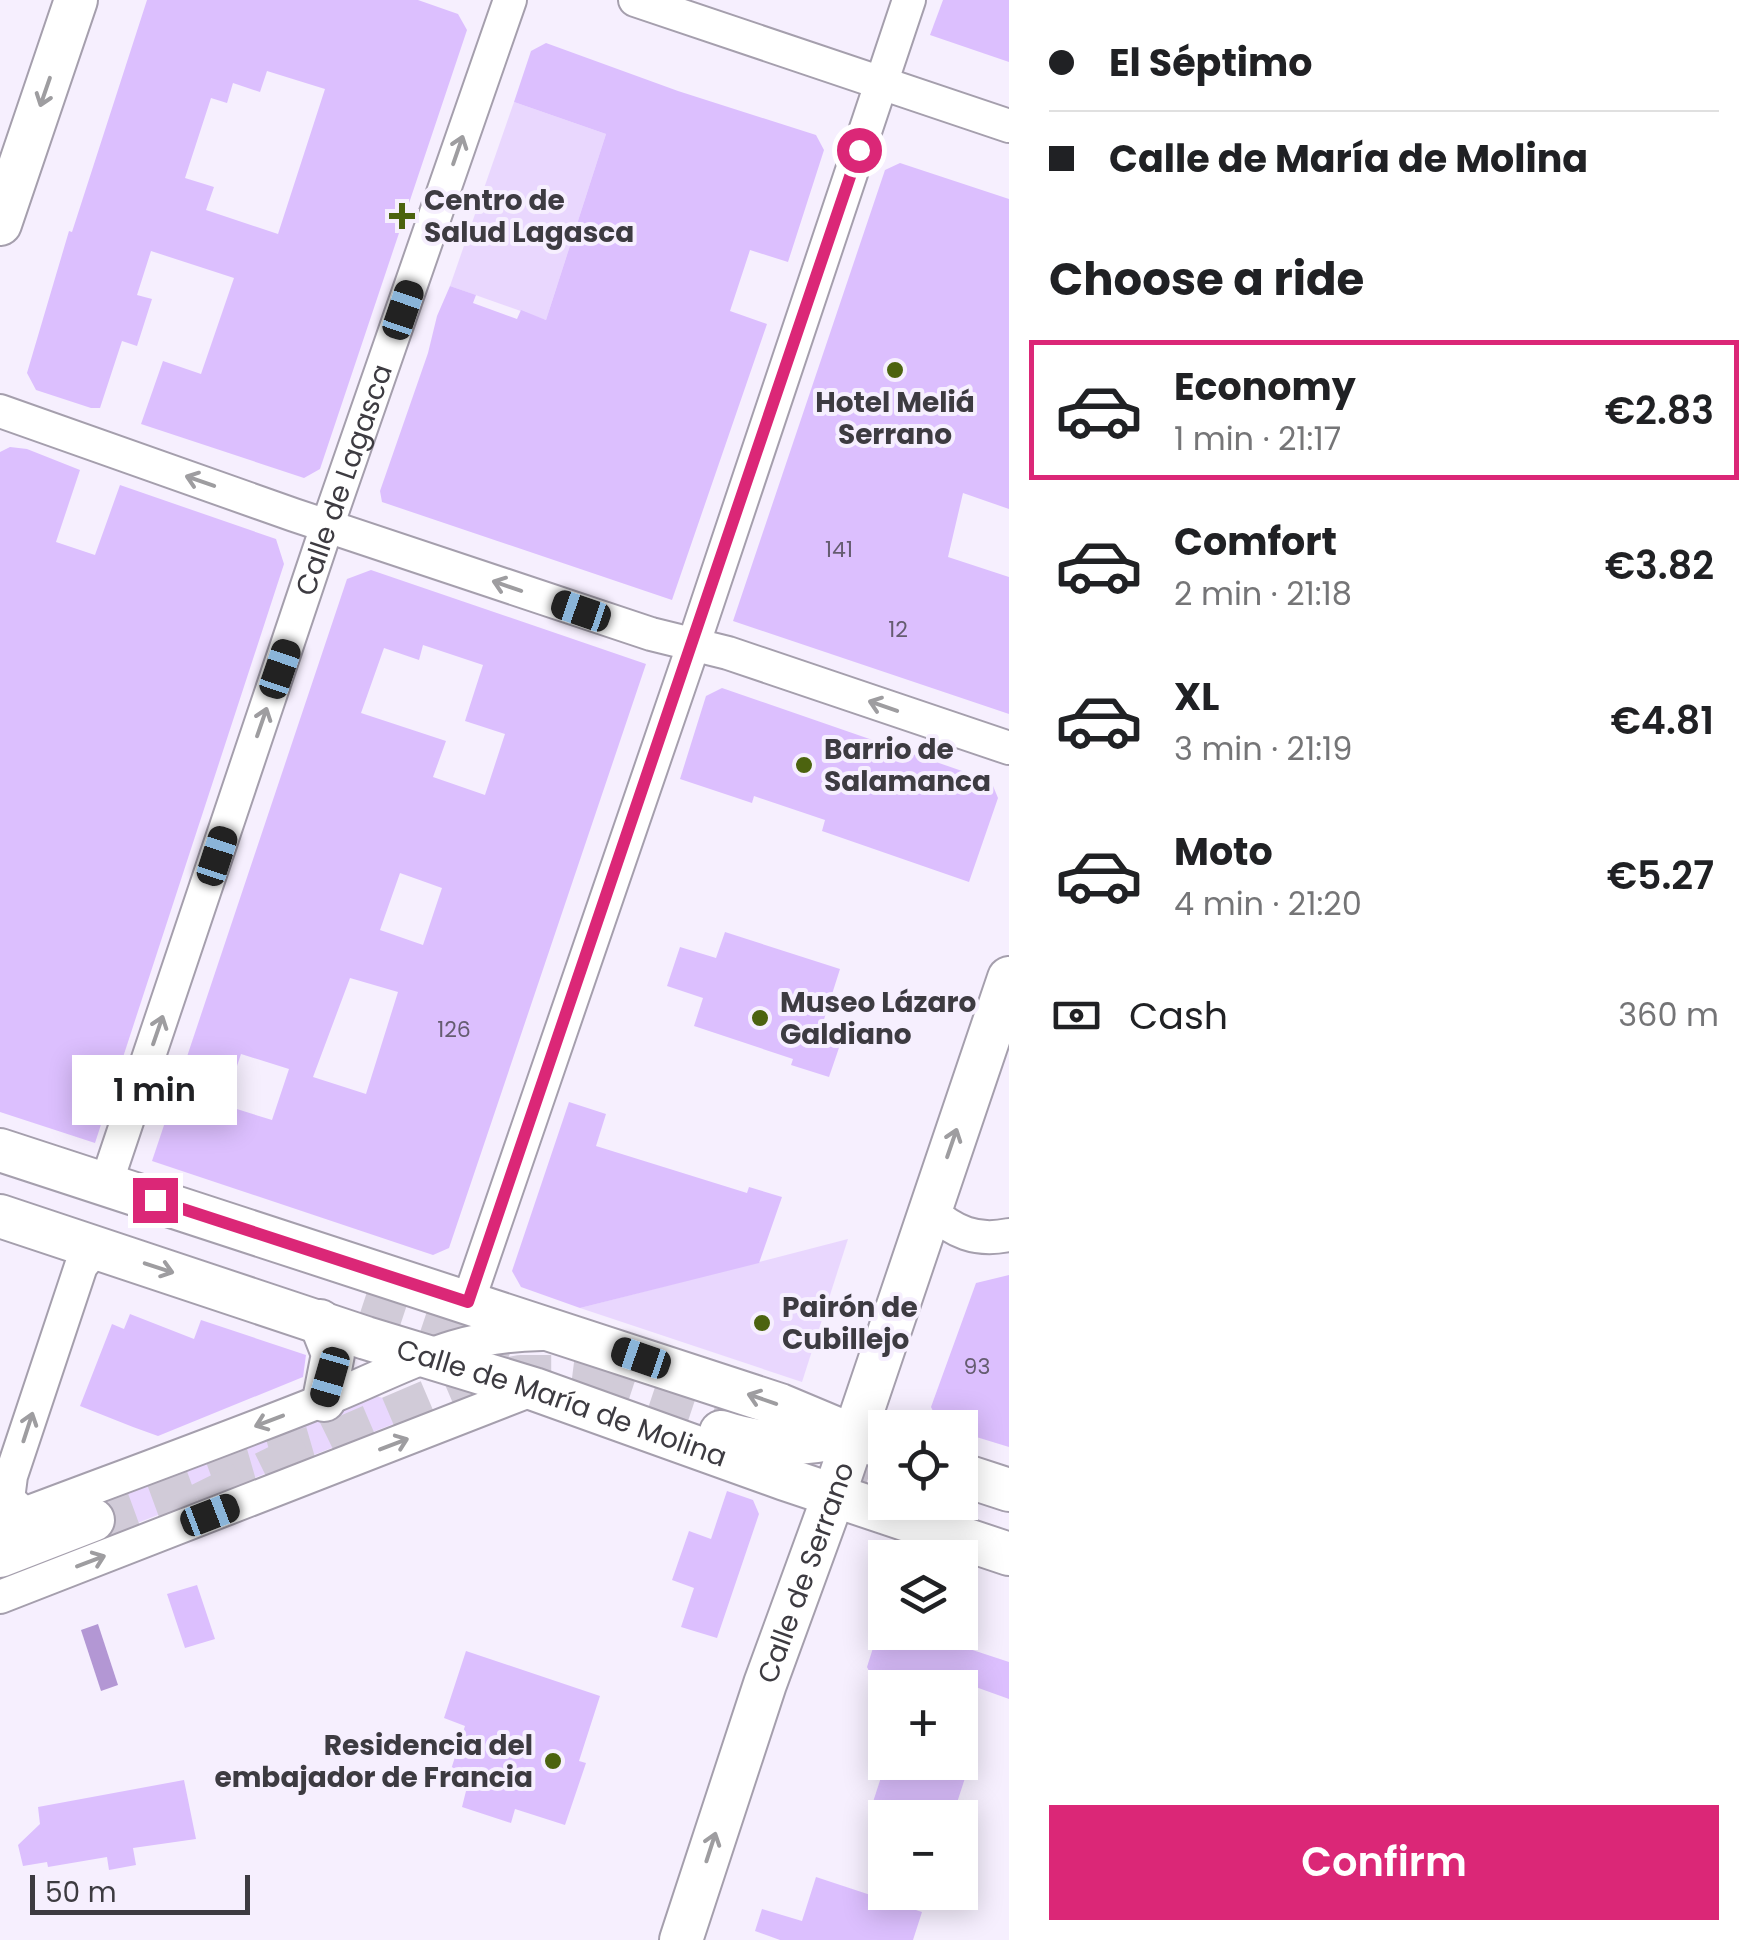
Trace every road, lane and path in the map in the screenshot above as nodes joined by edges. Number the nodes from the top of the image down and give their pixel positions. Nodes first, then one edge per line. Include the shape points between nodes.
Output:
1 (76, 0) edge
2 (510, 0) edge
3 (635, 0) edge
4 (909, 0) edge
5 (882, 83) junction
6 (1009, 126) edge
7 (0, 224) edge
8 (0, 411) edge
9 (329, 524) junction
10 (694, 646) junction
11 (1009, 748) edge
12 (1009, 978) edge
13 (0, 1150) edge
14 (0, 1179) edge
15 (118, 1188) junction
16 (930, 1210) junction
17 (0, 1216) edge
18 (1009, 1235) edge
19 (96, 1248) junction
20 (365, 1298) tunnel mouth
21 (468, 1302) junction
22 (320, 1321) junction
23 (572, 1335) junction
24 (423, 1355) junction
25 (534, 1389) junction
26 (324, 1400) junction
27 (877, 1410) edge
28 (868, 1442) edge
29 (868, 1442) edge
30 (868, 1443) edge
31 (978, 1480) edge
32 (1009, 1490) edge
33 (834, 1494) junction
34 (12, 1519) edge
35 (92, 1520) tunnel mouth
36 (1009, 1554) edge
37 (0, 1556) edge
38 (0, 1596) edge
39 (681, 1940) edge

1 -> 7 main road
9 -> 2 street, Calle de Lagasca
3 - 5 street
4 - 5 street
5 - 6 street
5 - 10 street
9 -> 8 street
10 -> 9 street
15 -> 9 street, Calle de Lagasca via 112,1166
11 -> 10 street
10 - 21 street
16 -> 12 main road, Calle de Serrano
13 - 15 main road
14 - 20 main road
15 - 21 main road
16 - 18 street via 972,1237
16 - 27 main road, Calle de Serrano
17 - 19 main road, Calle de María de Molina
19 -> 22 main road, Calle de María de Molina
34 -> 19 street via 11,1476 81,1266
21 - 23 main road
22 - 24 main road, Calle de María de Molina
22 - 26 main road via 332,1354
23 - 24 street via 497,1336
28 -> 23 main road
24 - 25 main road, Calle de María de Molina
24 - 26 street
25 - 29 main road via 608,1396 771,1445
25 - 33 main road, Calle de María de Molina
38 -> 25 street
26 -> 34 street
30 - 33 main road, Calle de Serrano
31 - 32 main road
33 - 36 main road, Calle de María de Molina
39 -> 33 main road, Calle de Serrano
35 - 37 main road

